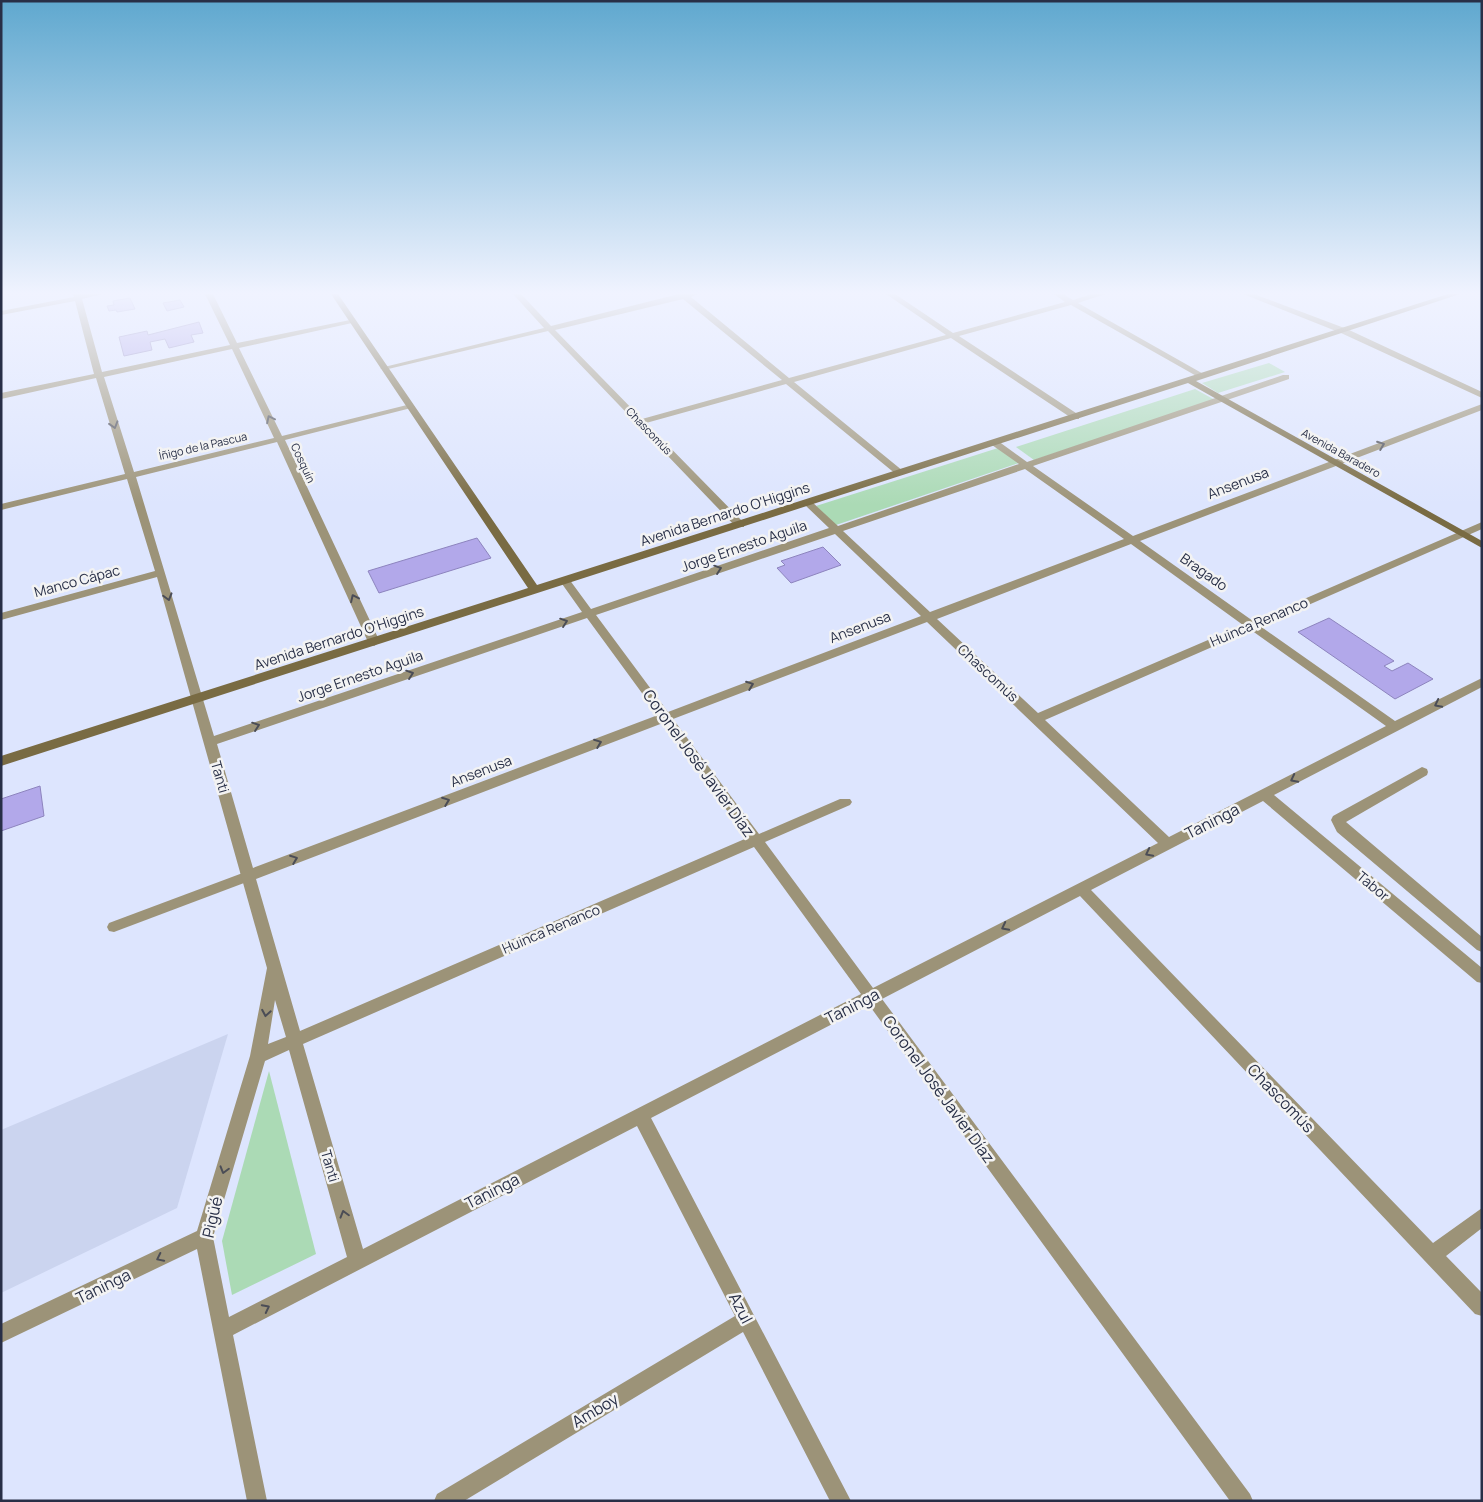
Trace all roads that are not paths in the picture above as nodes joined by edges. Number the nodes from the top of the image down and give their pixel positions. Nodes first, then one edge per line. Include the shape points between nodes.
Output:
1 (96, 364) edge
2 (150, 364) edge
3 (243, 364) edge
4 (381, 364) edge
5 (401, 364) edge
6 (584, 364) edge
7 (766, 364) edge
8 (852, 364) edge
9 (995, 364) edge
10 (1181, 364) edge
11 (1240, 364) edge
12 (1416, 364) edge
13 (384, 368) junction
14 (99, 375) junction
15 (1202, 376) junction
16 (1286, 377) dead end
17 (1189, 380) junction
18 (788, 382) junction
19 (1482, 394) edge
20 (1, 396) edge
21 (1221, 399) junction
22 (411, 407) junction
23 (1482, 407) edge
24 (1076, 417) junction
25 (640, 422) junction
26 (280, 440) junction
27 (995, 443) junction
28 (1335, 462) junction
29 (1027, 465) junction
30 (900, 473) junction
31 (129, 475) junction
32 (808, 503) junction
33 (1, 507) edge
34 (740, 525) junction
35 (1482, 525) edge
36 (836, 530) junction
37 (1461, 534) junction
38 (1132, 540) junction
39 (1482, 545) edge
40 (161, 573) junction
41 (565, 581) junction
42 (536, 591) junction
43 (588, 613) junction
44 (1, 617) edge
45 (928, 617) junction
46 (1252, 625) junction
47 (374, 642) junction
48 (1482, 682) edge
49 (198, 699) junction
50 (665, 717) junction
51 (1036, 718) junction
52 (1395, 727) junction
53 (210, 742) junction
54 (1, 761) edge
55 (1422, 772) dead end
56 (1264, 794) junction
57 (845, 802) dead end
58 (756, 840) junction
59 (1168, 844) junction
60 (248, 876) junction
61 (1081, 888) junction
62 (114, 927) dead end
63 (1482, 946) edge
64 (274, 965) junction
65 (1482, 977) edge
66 (871, 996) junction
67 (295, 1040) junction
68 (258, 1056) junction
69 (640, 1115) junction
70 (1482, 1217) edge
71 (204, 1237) junction
72 (1432, 1255) junction
73 (357, 1261) junction
74 (1482, 1307) edge
75 (747, 1319) junction
76 (223, 1330) junction
77 (1, 1334) edge
78 (257, 1501) edge
79 (444, 1501) edge
80 (841, 1501) edge
81 (1243, 1501) edge

1 - 14 street, Tanti
2 - 14 street
26 -> 3 street, Cosquín
4 - 13 main road
5 - 13 street
6 - 25 street, Chascomús
7 - 18 street
8 - 18 street
9 - 24 street
10 - 15 street
11 - 15 main road, Avenida Bernardo O'Higgins
12 - 19 street
13 - 22 main road
14 - 20 street
14 -> 31 street, Tanti
15 - 17 main road, Avenida Bernardo O'Higgins
16 - 21 street, Jorge Ernesto Aguila
17 - 21 main road, Avenida Baradero
17 - 24 main road, Avenida Bernardo O'Higgins
18 - 25 street
18 - 30 street
21 - 28 main road, Avenida Baradero
21 - 29 street, Jorge Ernesto Aguila
22 - 26 street, Íñigo de la Pascua
22 - 42 main road
28 -> 23 street, Ansenusa
24 - 27 main road, Avenida Bernardo O'Higgins
25 - 34 street, Chascomús
26 - 31 street, Íñigo de la Pascua
47 -> 26 street, Cosquín
27 - 29 street, Bragado
27 - 30 main road, Avenida Bernardo O'Higgins
28 - 37 main road, Avenida Baradero
28 - 38 street, Ansenusa
29 - 36 street, Jorge Ernesto Aguila
29 - 38 street, Bragado
30 - 32 main road, Avenida Bernardo O'Higgins
31 - 33 street, Íñigo de la Pascua
31 - 40 street, Tanti
32 - 34 main road, Avenida Bernardo O'Higgins
32 - 36 street, Chascomús
34 - 41 main road, Avenida Bernardo O'Higgins
35 - 37 street, Huinca Renanco
43 -> 36 street, Jorge Ernesto Aguila
36 - 45 street, Chascomús
37 - 39 main road, Avenida Baradero
37 - 46 street, Huinca Renanco
38 - 45 street, Ansenusa
38 - 46 street, Bragado
40 - 44 street, Manco Cápac
40 -> 49 street, Tanti
41 - 42 main road, Avenida Bernardo O'Higgins
41 - 43 street, Coronel José Javier Díaz
42 - 47 main road, Avenida Bernardo O'Higgins
43 - 50 street, Coronel José Javier Díaz
53 -> 43 street, Jorge Ernesto Aguila
50 -> 45 street, Ansenusa
45 - 51 street, Chascomús
46 - 51 street, Huinca Renanco
46 - 52 street, Bragado
47 - 49 main road, Avenida Bernardo O'Higgins
48 -> 52 street, Taninga
49 - 53 street, Tanti
49 - 54 main road, Avenida Bernardo O'Higgins
50 - 58 street, Coronel José Javier Díaz
60 -> 50 street, Ansenusa
51 - 59 street, Chascomús
52 -> 56 street, Taninga
53 - 60 street, Tanti
55 - 63 street via 1338,820 1342,828
56 - 59 street, Taninga
56 - 65 street, Tabor
57 - 58 street, Huinca Renanco
58 - 66 street, Coronel José Javier Díaz
58 - 67 street, Huinca Renanco
59 -> 61 street, Taninga
60 - 62 lane
60 - 64 street, Tanti
61 -> 66 street, Taninga
61 - 72 street, Chascomús
64 - 67 street, Tanti
64 -> 68 street, Pigüé
66 - 69 street, Taninga
66 - 81 street, Coronel José Javier Díaz
67 - 68 street, Huinca Renanco
73 -> 67 street, Tanti
68 -> 71 street, Pigüé
69 - 73 street, Taninga
69 - 75 street, Azul
70 - 72 street
71 - 76 street, Pigüé
71 -> 77 street, Taninga
72 - 74 street, Chascomús
76 -> 73 street, Taninga
75 - 79 street, Amboy
75 - 80 street, Azul
76 - 78 street, Pigüé

